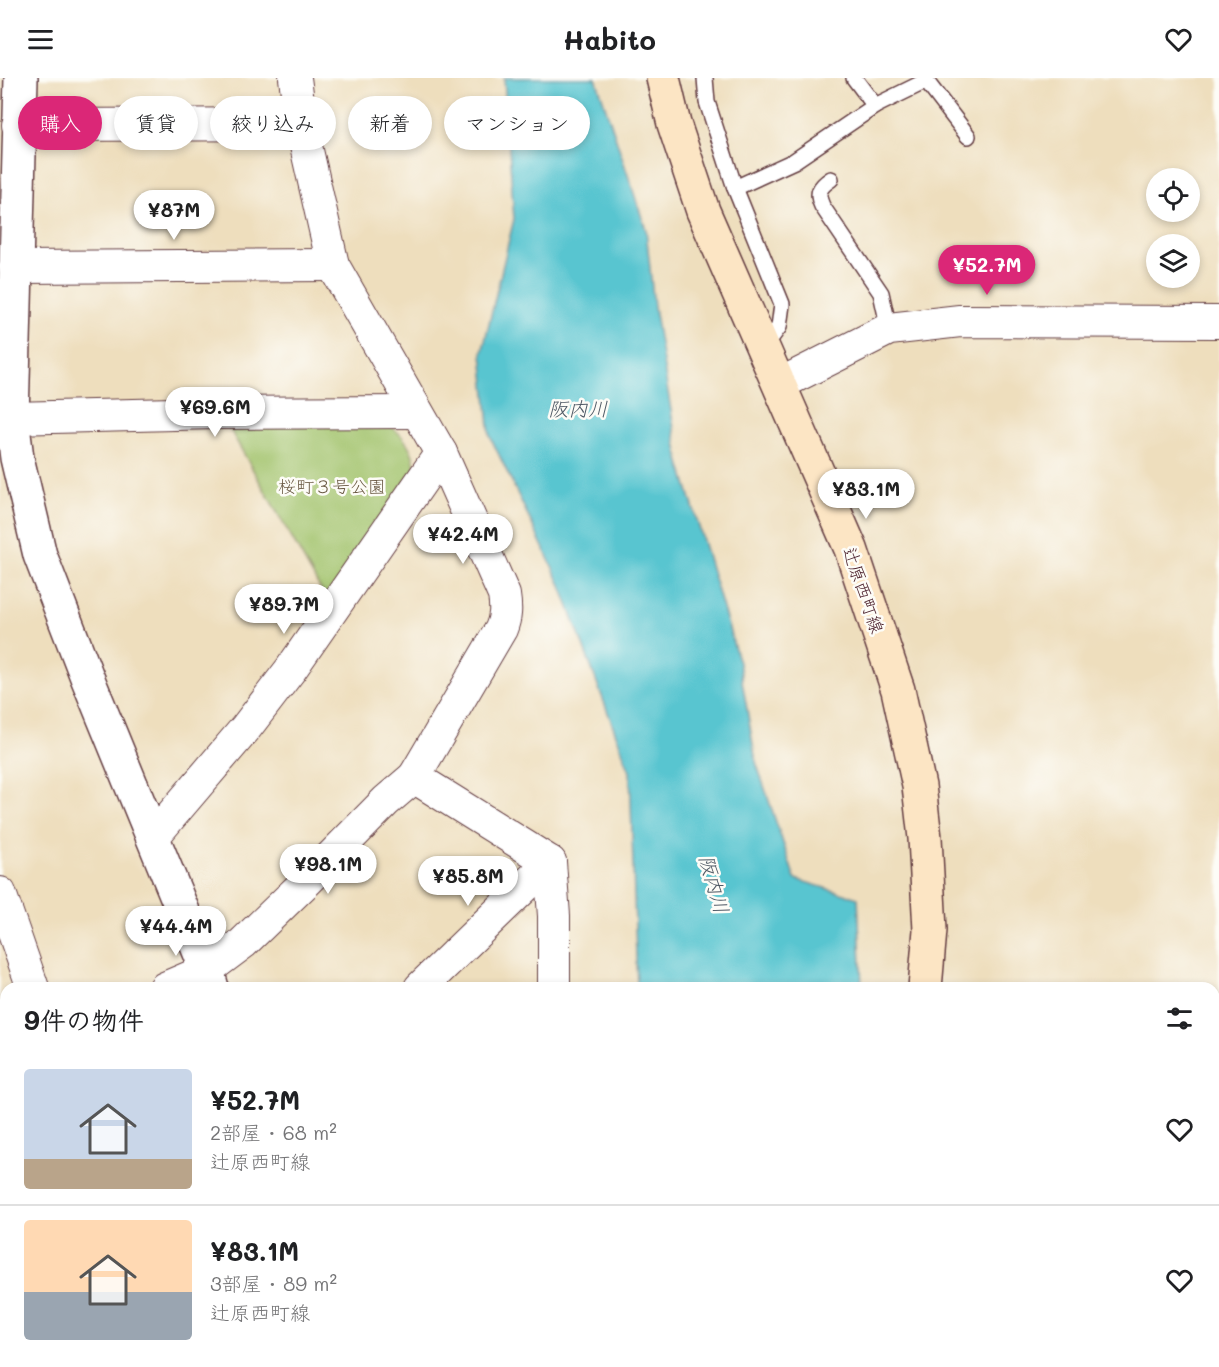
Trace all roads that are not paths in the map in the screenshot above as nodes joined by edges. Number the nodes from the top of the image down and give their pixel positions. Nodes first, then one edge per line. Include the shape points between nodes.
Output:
1 (21, 78) edge
2 (295, 78) edge
3 (663, 78) edge
4 (705, 78) edge
5 (854, 78) edge
6 (20, 96) edge
7 (298, 96) edge
8 (875, 106) junction
9 (210, 124) edge
10 (18, 125) edge
11 (102, 125) edge
12 (968, 136) dead end
13 (308, 150) edge
14 (831, 179) dead end
15 (735, 188) junction
16 (333, 265) junction
17 (15, 267) junction
18 (1219, 322) edge
19 (889, 329) junction
20 (763, 349) junction
21 (780, 384) junction
22 (417, 412) junction
23 (12, 418) junction
24 (441, 453) junction
25 (10, 477) edge
26 (414, 777) junction
27 (153, 837) junction
28 (550, 862) junction
29 (1, 897) edge
30 (209, 979) edge
31 (31, 982) edge
32 (426, 982) edge
33 (554, 982) edge
34 (926, 982) edge

1 - 6 street
2 - 7 street
3 - 20 main road, 辻原西町線 via 703,211
4 - 15 lane via 707,102
5 - 8 lane
8 - 12 lane via 926,81
8 - 15 lane via 794,161
9 - 11 street
10 - 17 street
13 - 16 street
14 - 19 lane via 818,190 818,198 881,293
15 - 20 lane via 782,304 779,327
16 - 17 street
16 - 22 street
17 - 23 street
18 - 19 street via 960,321
19 - 21 street
20 - 21 main road, 辻原西町線
21 - 34 main road, 辻原西町線 via 851,549 898,690 919,786 925,838 930,930
22 - 23 street
22 - 24 street
23 - 25 street
24 - 26 street via 504,595 506,616
24 - 27 street via 291,669
25 - 27 street
26 - 28 street
26 - 30 street
27 - 30 street
28 - 32 street
28 - 33 street
29 - 31 street

